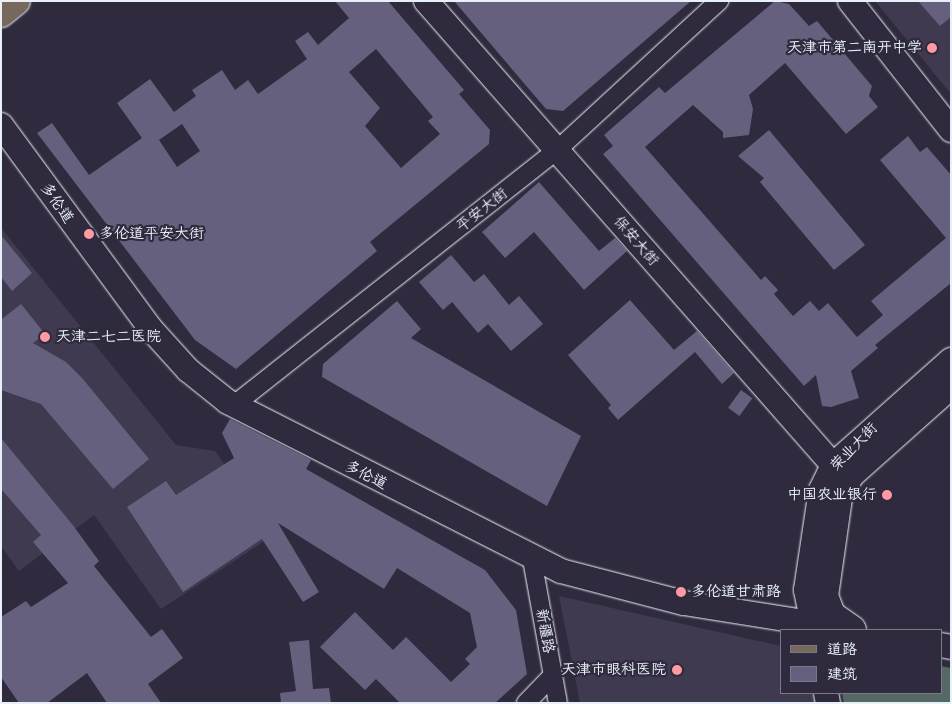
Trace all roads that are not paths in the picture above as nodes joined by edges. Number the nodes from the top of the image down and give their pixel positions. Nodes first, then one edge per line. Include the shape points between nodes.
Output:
1 (16, 1) edge
2 (426, 1) edge
3 (719, 1) edge
4 (850, 1) edge
5 (1, 14) edge
6 (1, 124) edge
7 (951, 130) edge
8 (556, 151) junction
9 (951, 360) edge
10 (951, 387) edge
11 (234, 405) junction
12 (842, 470) junction
13 (532, 559) junction
14 (813, 627) edge
15 (841, 629) edge
16 (854, 629) edge
17 (552, 676) junction
18 (526, 703) edge
19 (558, 703) edge

1 - 5 main road
2 - 8 street, 保安大街
3 - 8 street, 平安大街
4 - 7 street
6 - 11 street, 多伦道 via 150,328 188,370
8 - 11 street, 平安大街
8 - 12 street, 保安大街
9 - 12 street, 荣业大街
10 - 12 street, 荣业大街
11 - 13 street, 多伦道
12 - 14 street, 荣业大街 via 820,490 806,590
12 - 16 street, 荣业大街 via 826,596 833,614
13 - 14 street, 多伦道 via 584,579 684,603
13 - 17 street, 新疆路
14 - 15 street, 多伦道
17 - 18 street
17 - 19 street, 新疆路

